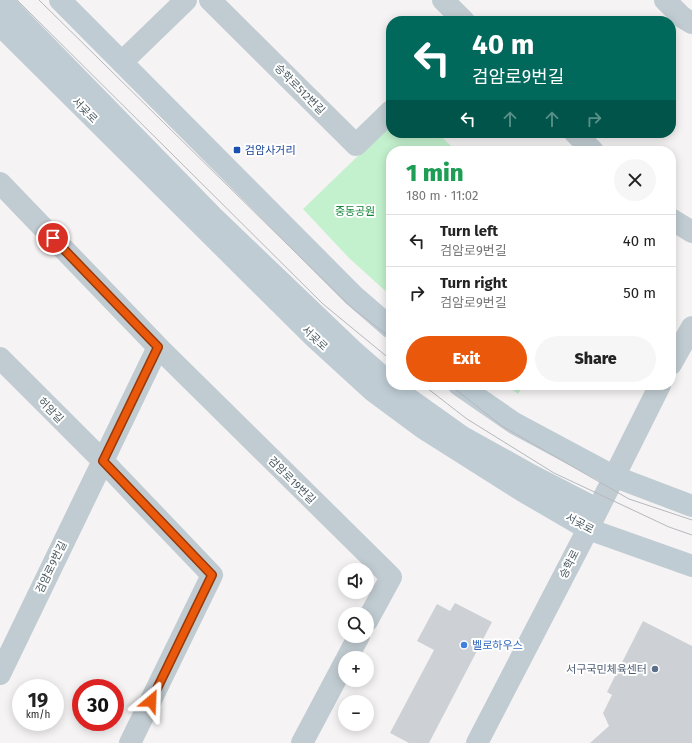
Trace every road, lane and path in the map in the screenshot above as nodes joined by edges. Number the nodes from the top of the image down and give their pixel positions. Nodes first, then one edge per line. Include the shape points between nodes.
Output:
1 (1, 0) edge
2 (60, 0) edge
3 (186, 0) edge
4 (210, 0) edge
5 (443, 0) edge
6 (665, 0) edge
7 (459, 16) edge
8 (692, 23) edge
9 (0, 25) edge
10 (122, 62) junction
11 (386, 116) edge
12 (580, 138) edge
13 (587, 146) edge
14 (0, 183) edge
15 (676, 222) edge
16 (692, 232) edge
17 (386, 324) edge
18 (692, 326) edge
19 (158, 347) junction
20 (676, 355) edge
21 (1, 362) edge
22 (386, 380) edge
23 (398, 390) edge
24 (466, 390) edge
25 (657, 390) edge
26 (103, 461) junction
27 (613, 476) junction
28 (692, 506) edge
29 (597, 509) junction
30 (588, 529) junction
31 (692, 566) edge
32 (374, 608) edge
33 (0, 674) edge
34 (338, 675) edge
35 (130, 743) edge
36 (302, 743) edge
37 (477, 743) edge

1 - 22 main road, 서곶로 via 213,217
2 - 10 main road
3 - 10 street
4 - 11 street, 승학로512번길 via 356,145
5 - 7 street
6 - 8 street
9 - 30 main road, 서곶로 via 315,338 373,391 423,428
10 - 17 main road via 353,295
12 - 13 street
14 - 19 street
15 - 16 street
18 - 20 street
19 - 26 street, 검암로9번길
19 - 32 street, 검암로19번길 via 391,577
21 - 26 street, 허암길
23 - 29 main road, 서곶로 via 461,436
24 - 27 main road via 514,424
25 - 27 street, 승학로
26 - 33 street, 검암로9번길
26 - 35 street via 212,575
27 - 28 main road
27 - 29 street, 승학로
29 - 30 street, 승학로
30 - 31 main road, 서곶로
30 - 37 street, 승학로
34 - 36 street

